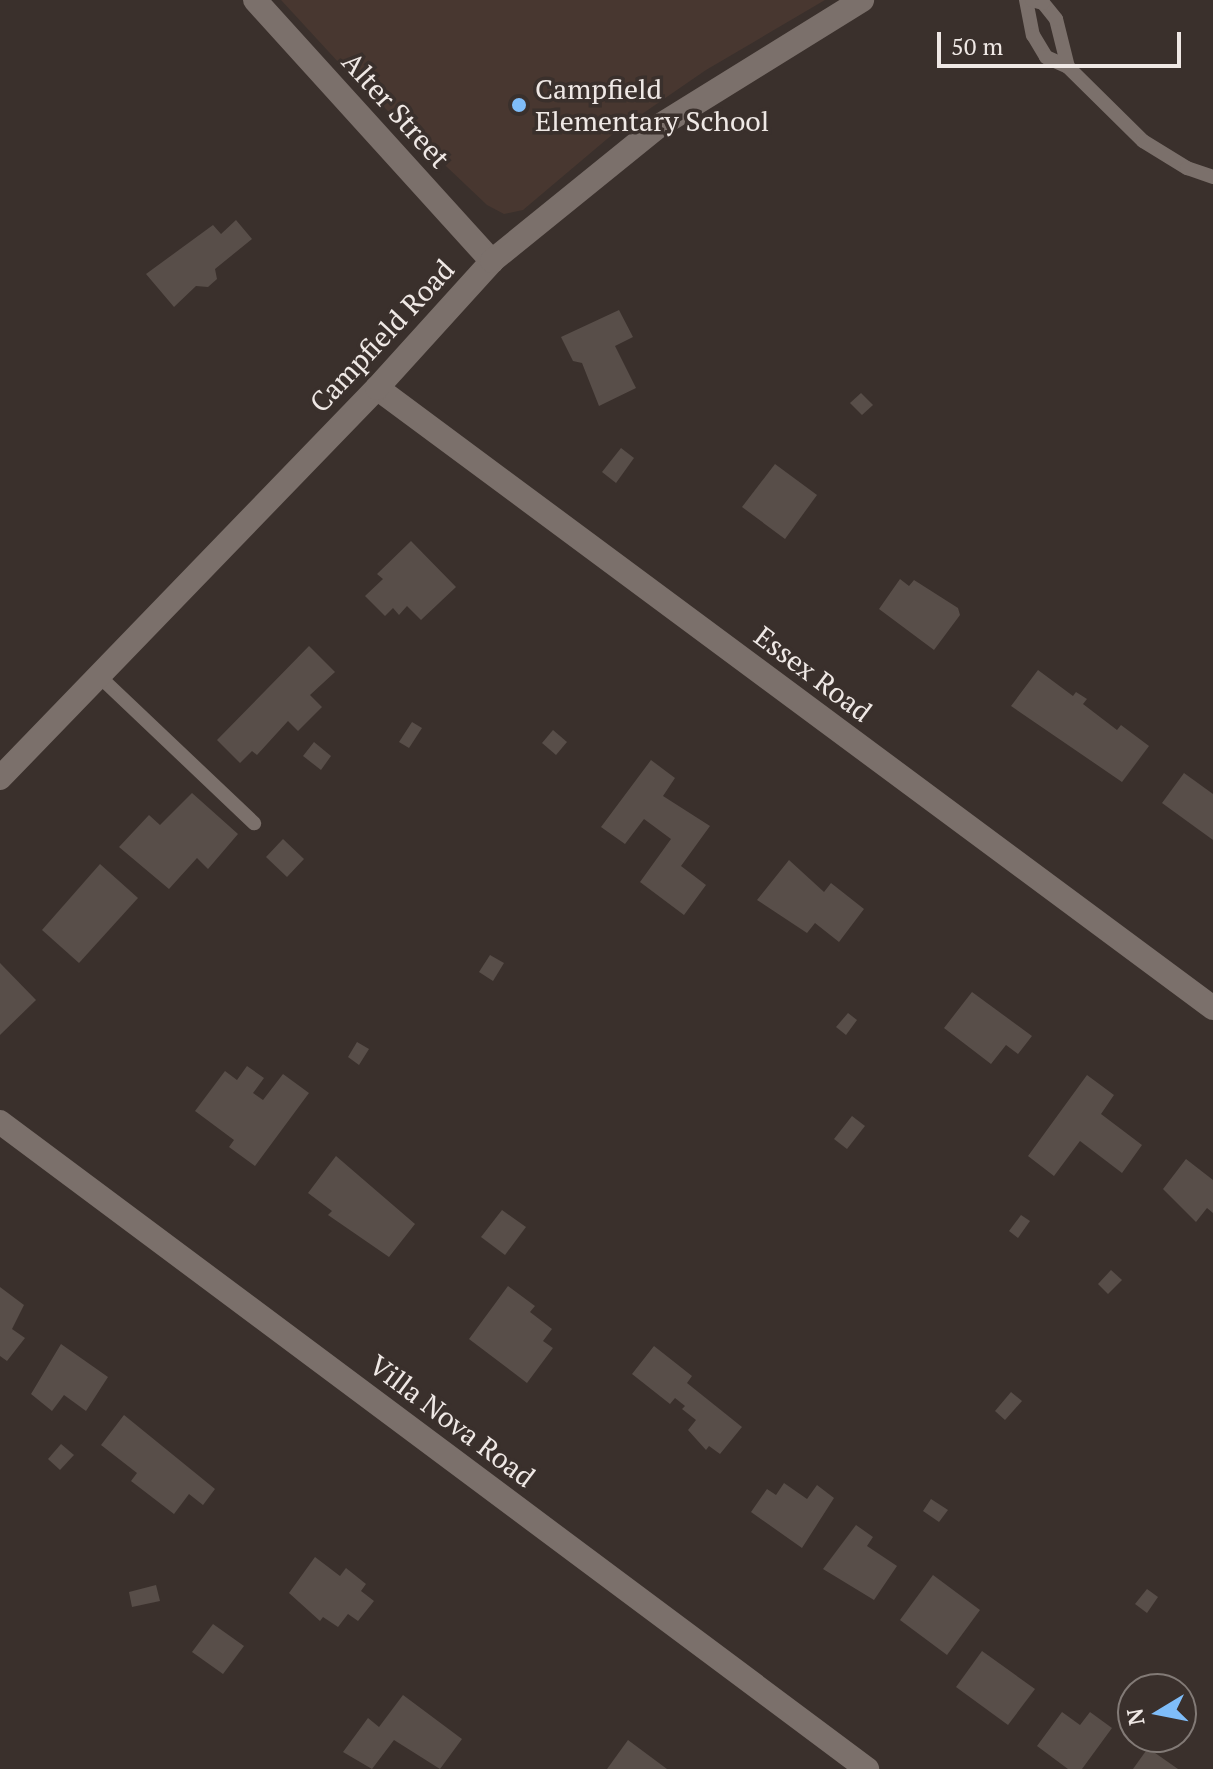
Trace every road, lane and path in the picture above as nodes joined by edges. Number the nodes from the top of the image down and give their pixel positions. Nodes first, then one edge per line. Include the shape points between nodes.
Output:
1 (255, 0) edge
2 (862, 0) edge
3 (1029, 0) edge
4 (1068, 67) junction
5 (1213, 177) edge
6 (492, 261) junction
7 (377, 388) junction
8 (99, 676) junction
9 (0, 778) edge
10 (254, 823) dead end
11 (1213, 1008) edge
12 (0, 1122) edge
13 (867, 1769) edge

1 - 6 street, Alter Street
2 - 6 street, Campfield Road via 659,126
3 - 4 lane via 1043,3 1056,19
3 - 4 lane via 1033,35 1046,57
4 - 5 lane via 1143,141
6 - 7 street, Campfield Road
7 - 8 street, Campfield Road
7 - 11 street, Essex Road
8 - 9 street, Campfield Road
8 - 10 lane
12 - 13 street, Villa Nova Road

